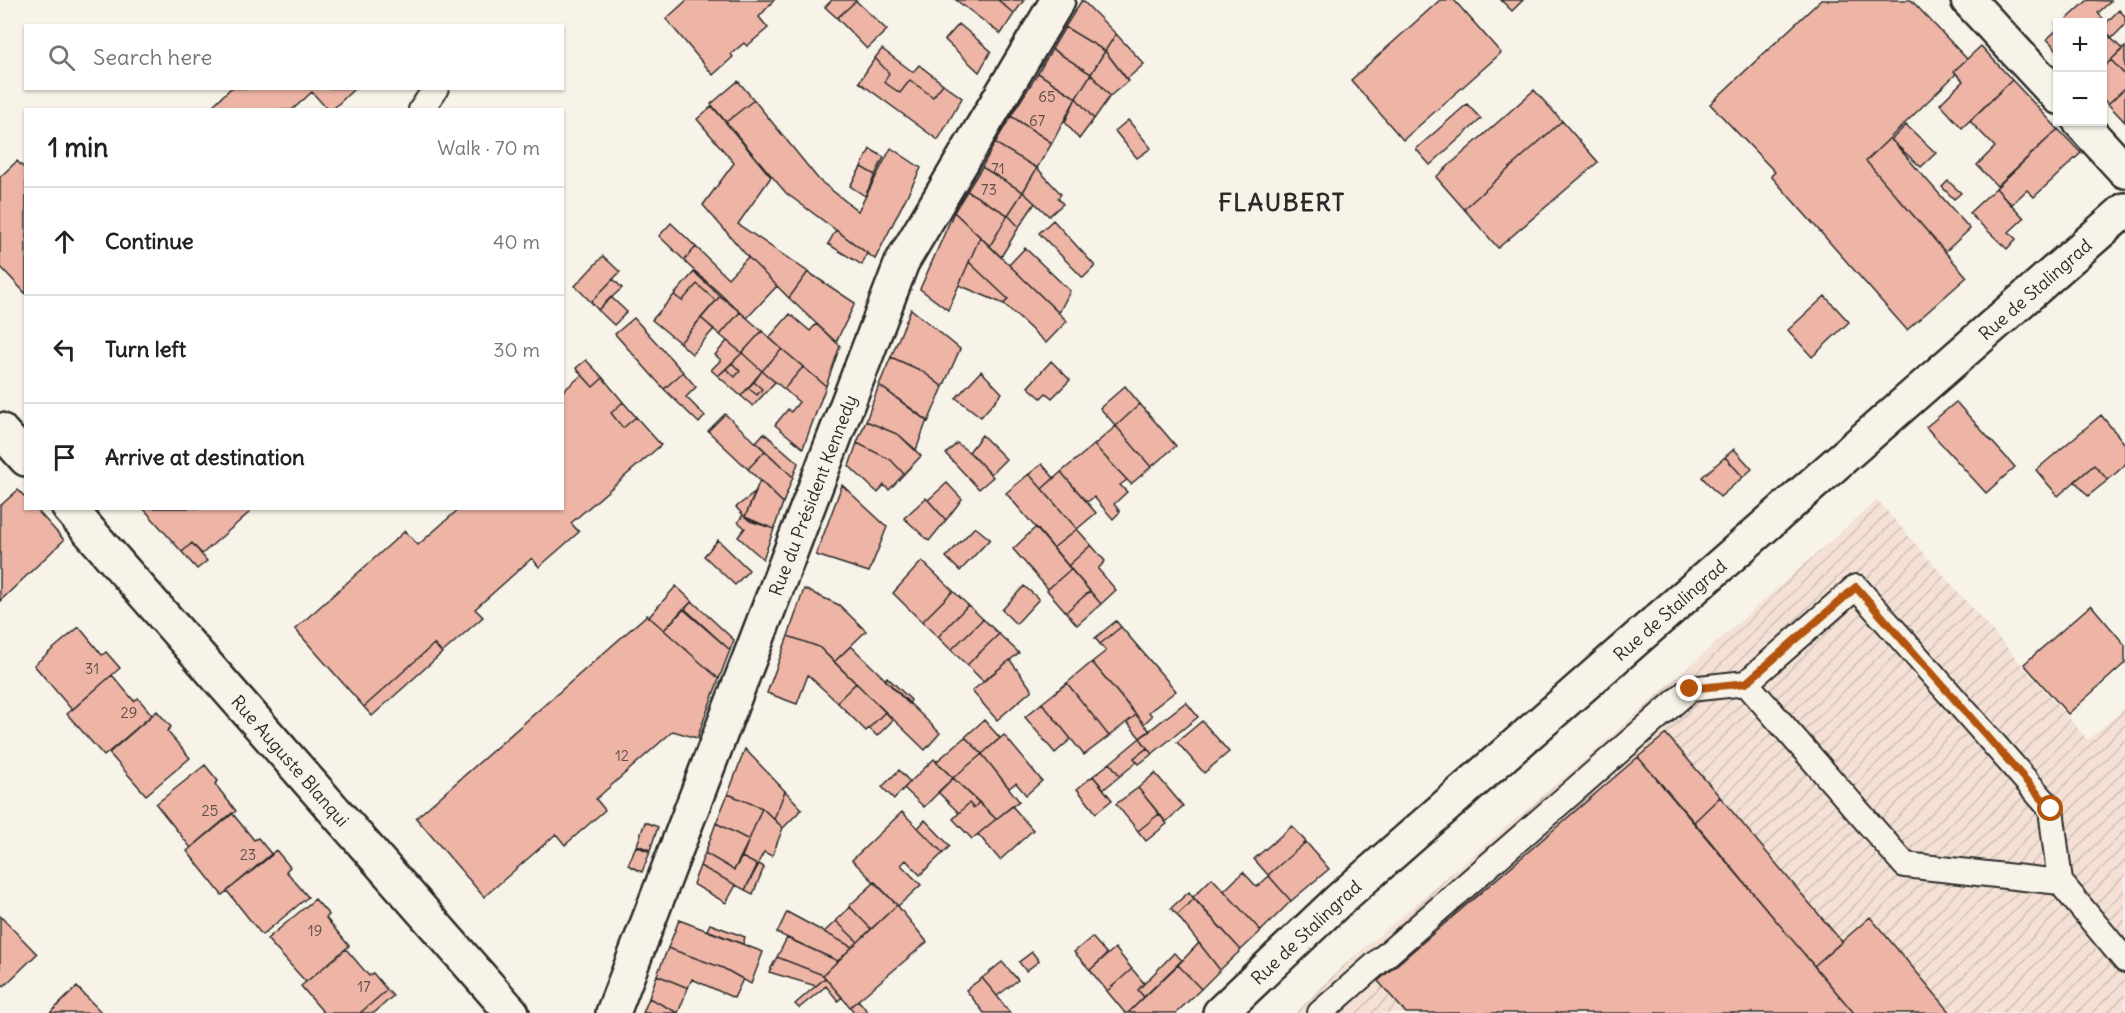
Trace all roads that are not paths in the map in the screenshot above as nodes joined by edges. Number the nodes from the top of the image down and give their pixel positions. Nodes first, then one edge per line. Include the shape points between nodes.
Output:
1 (1058, 0) edge
2 (1968, 0) edge
3 (435, 90) edge
4 (2053, 92) edge
5 (422, 108) edge
6 (2084, 126) edge
7 (2125, 171) edge
8 (2125, 210) edge
9 (0, 430) edge
10 (24, 457) edge
11 (71, 510) edge
12 (1746, 683) junction
13 (2060, 882) junction
14 (2125, 960) edge
15 (512, 1013) edge
16 (613, 1013) edge
17 (1220, 1013) edge
18 (1320, 1013) edge

1 - 16 street, Rue du Président Kennedy via 902,262
2 - 4 street
3 - 5 lane
6 - 7 street
8 - 17 street, Rue de Stalingrad via 1339,900
9 - 10 street
11 - 15 street, Rue Auguste Blanqui
12 - 13 lane via 1905,865
12 - 13 lane via 1856,587 2051,809
12 - 18 lane via 1690,689
13 - 14 lane

